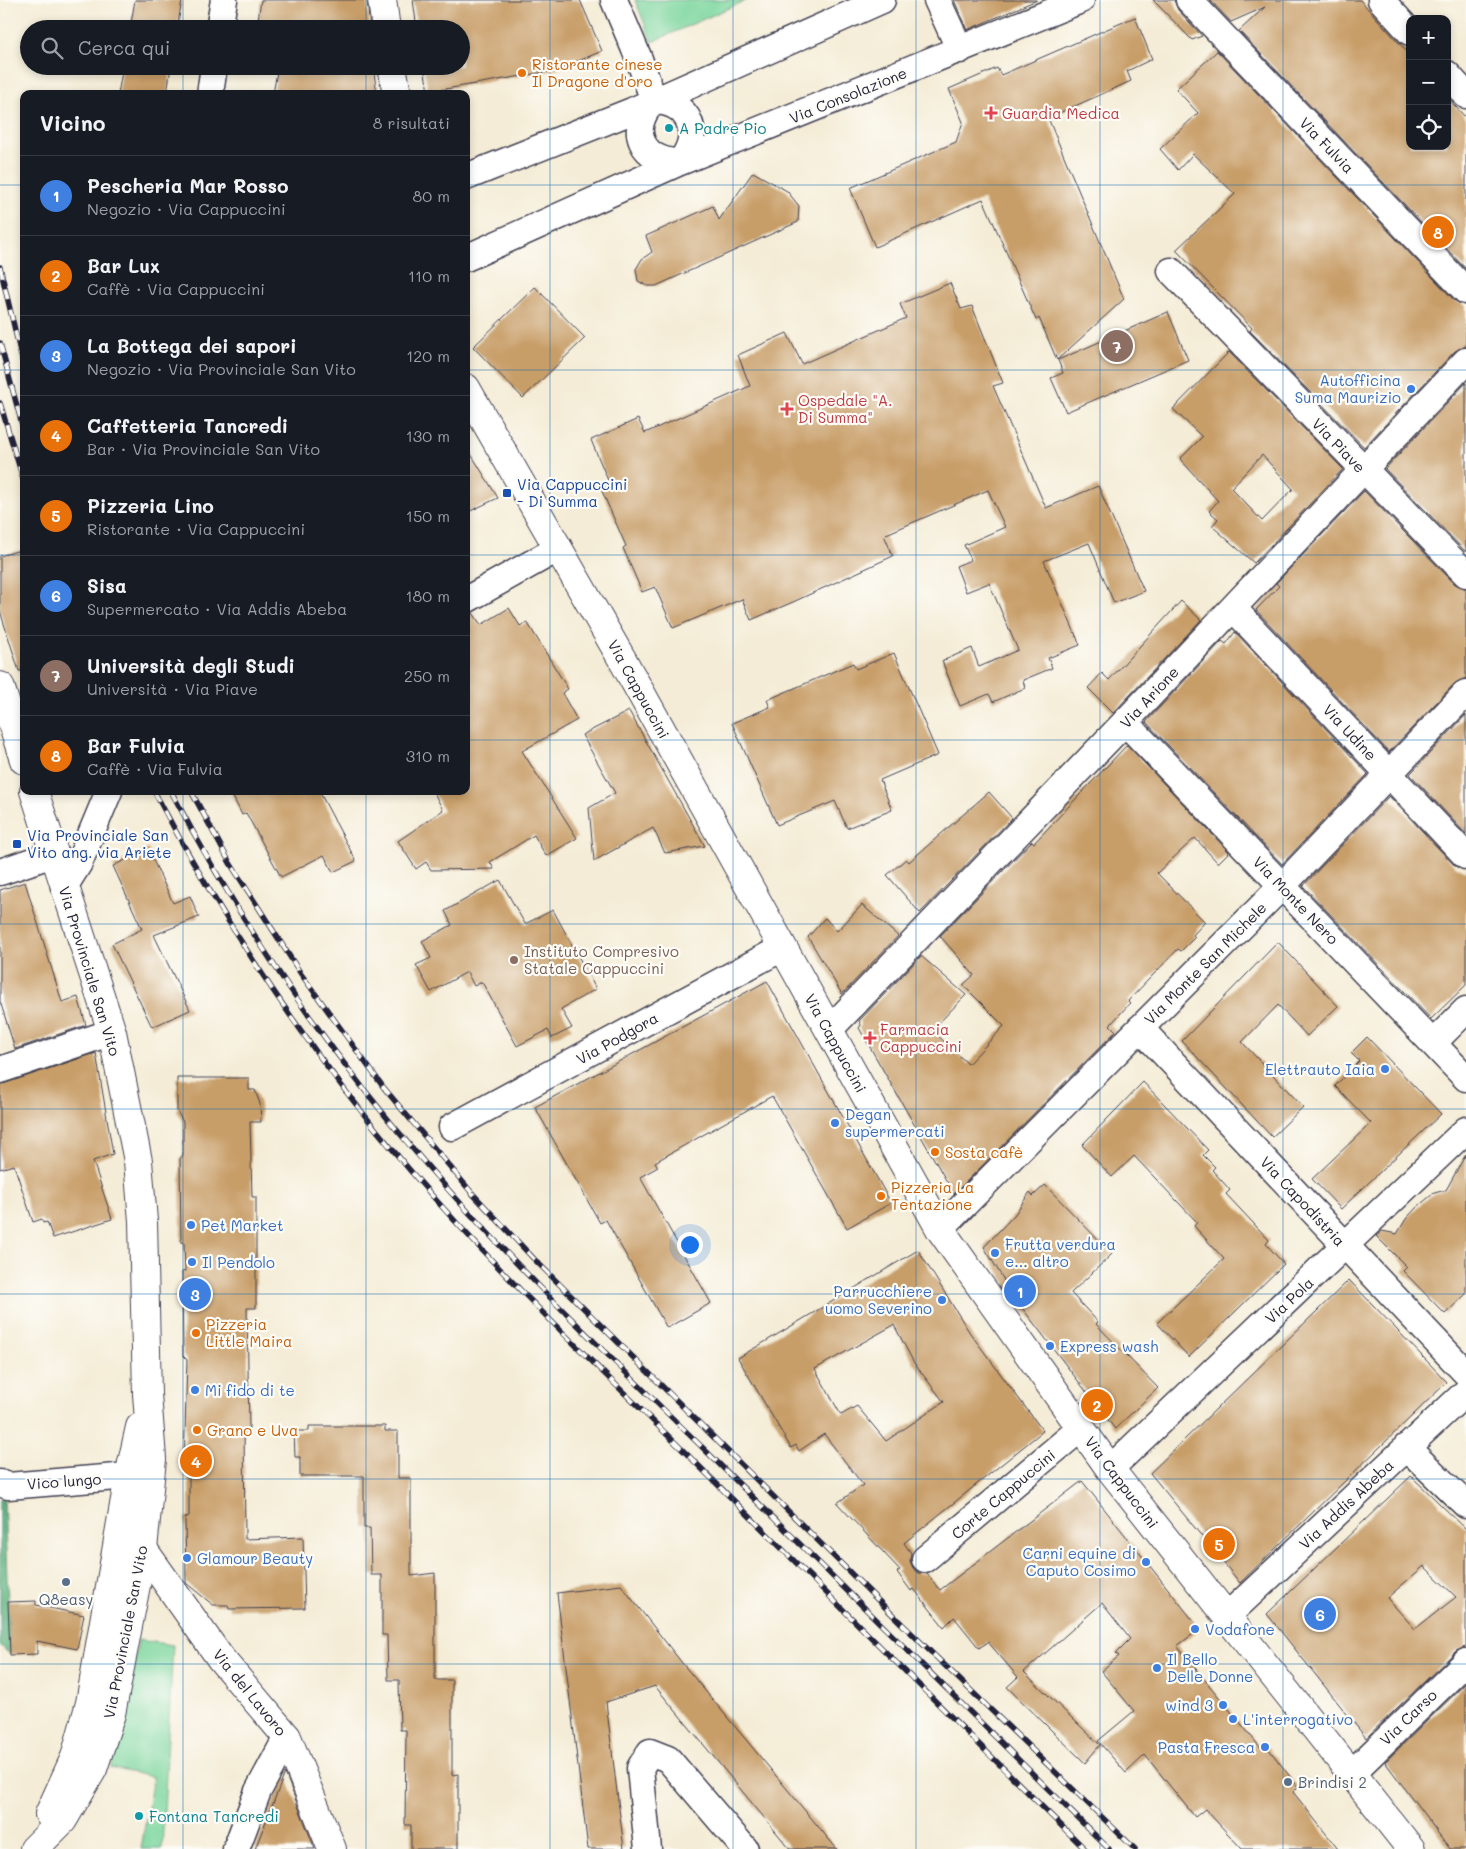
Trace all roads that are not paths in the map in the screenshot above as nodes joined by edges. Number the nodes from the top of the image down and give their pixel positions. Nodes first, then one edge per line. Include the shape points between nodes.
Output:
1 (224, 0) edge
2 (382, 0) edge
3 (614, 0) edge
4 (882, 0) edge
5 (937, 0) edge
6 (1081, 0) edge
7 (1189, 0) edge
8 (1381, 0) edge
9 (221, 20) edge
10 (385, 20) edge
11 (1406, 28) edge
12 (960, 50) junction
13 (213, 75) edge
14 (394, 75) edge
15 (1451, 78) edge
16 (211, 90) edge
17 (396, 90) edge
18 (1466, 94) edge
19 (654, 101) junction
20 (680, 162) junction
21 (470, 175) edge
22 (470, 256) edge
23 (1171, 271) dead end
24 (1466, 291) edge
25 (1466, 361) edge
26 (470, 395) edge
27 (1362, 469) junction
28 (559, 548) junction
29 (1466, 574) edge
30 (470, 598) edge
31 (1234, 608) junction
32 (1466, 693) edge
33 (2, 698) edge
34 (1125, 722) junction
35 (20, 749) edge
36 (1389, 773) junction
37 (35, 795) edge
38 (107, 795) edge
39 (54, 854) junction
40 (1466, 856) edge
41 (0, 872) edge
42 (1282, 886) junction
43 (64, 887) junction
44 (782, 948) junction
45 (1466, 1010) edge
46 (1140, 1028) junction
47 (829, 1030) junction
48 (112, 1032) junction
49 (1433, 1043) junction
50 (0, 1070) edge
51 (1466, 1078) edge
52 (452, 1127) dead end
53 (1466, 1130) edge
54 (940, 1229) junction
55 (1346, 1246) junction
56 (1466, 1373) edge
57 (1466, 1392) edge
58 (147, 1394) junction
59 (1081, 1428) junction
60 (1406, 1448) junction
61 (1110, 1469) junction
62 (129, 1476) junction
63 (0, 1482) edge
64 (1466, 1505) edge
65 (143, 1548) junction
66 (925, 1559) dead end
67 (1227, 1616) junction
68 (1466, 1662) edge
69 (288, 1737) junction
70 (1351, 1774) junction
71 (34, 1849) edge
72 (236, 1849) edge
73 (332, 1849) edge
74 (648, 1849) edge
75 (745, 1849) edge
76 (1411, 1849) edge

1 - 9 street
2 - 10 street
3 - 19 street
4 - 19 street
5 - 12 street
6 - 12 street, Via Consolazione
7 - 24 street, Via Fulvia
8 - 11 street
12 - 20 street, Via Consolazione
13 - 16 street
14 - 17 street
15 - 18 street
19 - 20 street via 675,106 689,122 691,144
19 - 20 street via 640,120 642,142 658,159
19 - 21 street
20 - 22 street, Via Consolazione
23 - 27 street, Via Piave
25 - 27 street, Via Arione
26 - 28 street, Via Cappuccini
27 - 29 street, Via Piave
27 - 31 street, Via Arione
28 - 30 street
28 - 44 street, Via Cappuccini
31 - 34 street, Via Arione
31 - 36 street, Via Udine
32 - 36 street, Via Monte San Michele
33 - 35 street
34 - 42 street, Via Monte Nero
34 - 47 street, Via Arione
36 - 40 street, Via Udine
36 - 42 street, Via Monte San Michele
37 - 39 street, Via Provinciale San Vito
38 - 43 street via 79,863
39 - 41 street
39 - 43 street, Via Provinciale San Vito
42 - 46 street, Via Monte San Michele
42 - 49 street, Via Monte Nero
43 - 48 street, Via Provinciale San Vito
44 - 47 street, Via Cappuccini
44 - 52 street, Via Podgora
45 - 49 street
46 - 54 street, Via Monte San Michele
46 - 55 street, Via Capodistria
47 - 54 street, Via Cappuccini
48 - 50 street
48 - 58 street, Via Provinciale San Vito via 138,1161 143,1221
49 - 51 street, Via Monte Nero
53 - 55 street, Via Pola
54 - 59 street, Via Cappuccini
55 - 56 street, Via Capodistria
55 - 61 street, Via Pola
57 - 60 street, Via Addis Abeba
58 - 62 street, Via Provinciale San Vito
58 - 65 street, Via Provinciale San Vito via 152,1459
59 - 61 street, Via Cappuccini
59 - 66 street, Corte Cappuccini
60 - 64 street
60 - 67 street, Via Addis Abeba
61 - 67 street, Via Cappuccini
62 - 63 street, Vico lungo via 8,1486
62 - 71 street, Via Provinciale San Vito via 90,1703 75,1757
65 - 69 street, Via del Lavoro via 221,1659
65 - 71 street, Via Provinciale San Vito via 110,1714 93,1769 63,1820
67 - 70 street, Via Cappuccini
68 - 70 street, Via Carso
69 - 72 street via 258,1791
69 - 73 street, Via del Lavoro
70 - 76 street, Via Cappuccini
74 - 75 street via 640,1768 650,1752 668,1759

